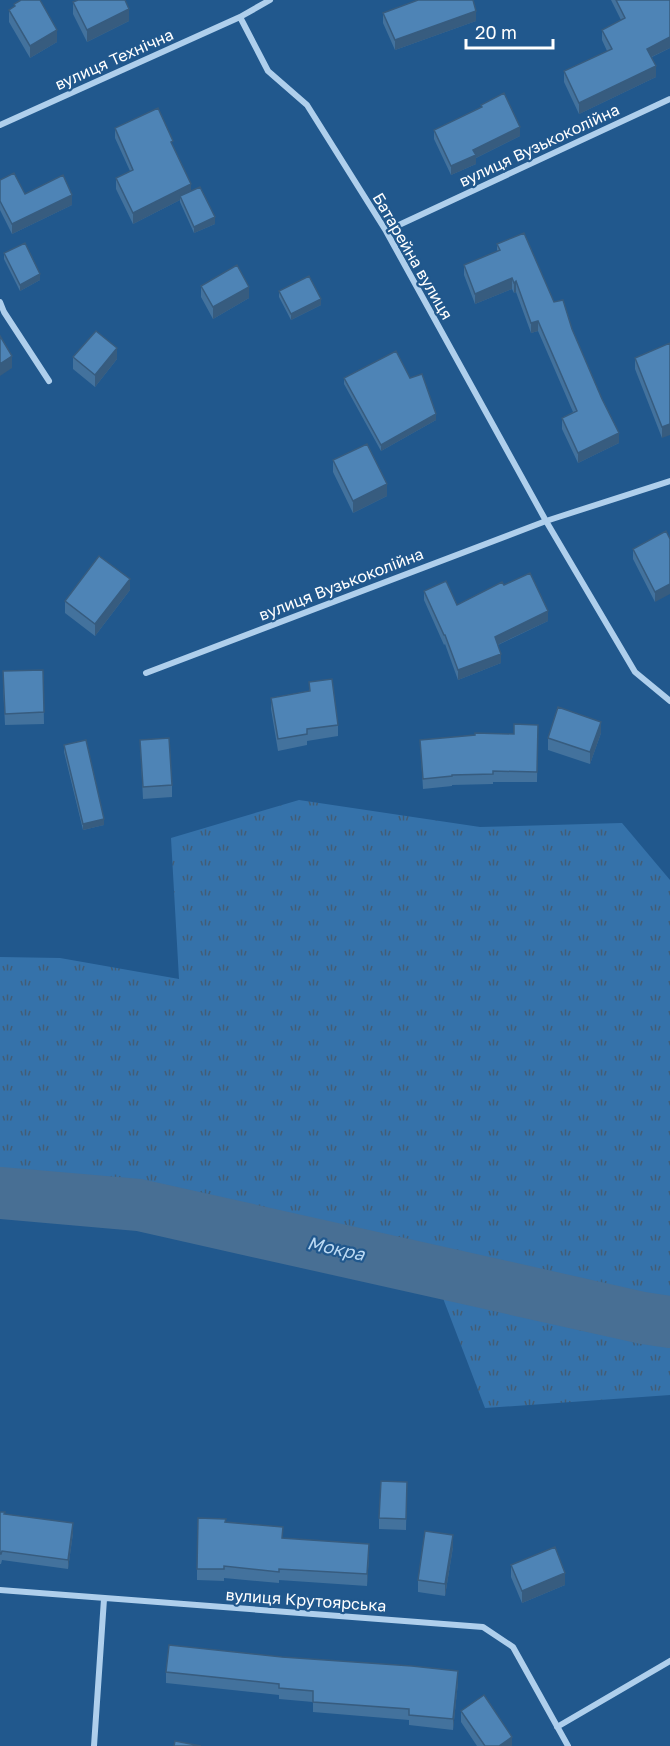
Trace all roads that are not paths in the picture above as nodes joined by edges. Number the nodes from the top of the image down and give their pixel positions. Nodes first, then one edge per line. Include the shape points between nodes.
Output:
1 (270, 0) edge
2 (240, 17) junction
3 (670, 99) edge
4 (0, 125) edge
5 (386, 231) junction
6 (0, 302) edge
7 (49, 381) dead end
8 (670, 481) edge
9 (546, 521) junction
10 (146, 673) dead end
11 (670, 701) edge
12 (0, 1590) edge
13 (104, 1599) junction
14 (670, 1662) edge
15 (556, 1727) junction
16 (94, 1746) edge
17 (568, 1746) edge

1 - 2 street, вулиця Технічна
2 - 4 street, вулиця Технічна
2 - 5 street, Батарейна вулиця via 268,71 307,105
3 - 5 street, вулиця Вузькоколійна
5 - 9 street, Батарейна вулиця
6 - 7 street
8 - 9 street, вулиця Вузькоколійна
9 - 10 street, вулиця Вузькоколійна
9 - 11 street via 635,672
12 - 13 street, вулиця Крутоярська
13 - 15 street, вулиця Крутоярська via 483,1627 513,1647
13 - 16 street
14 - 15 street
15 - 17 street, вулиця Крутоярська

